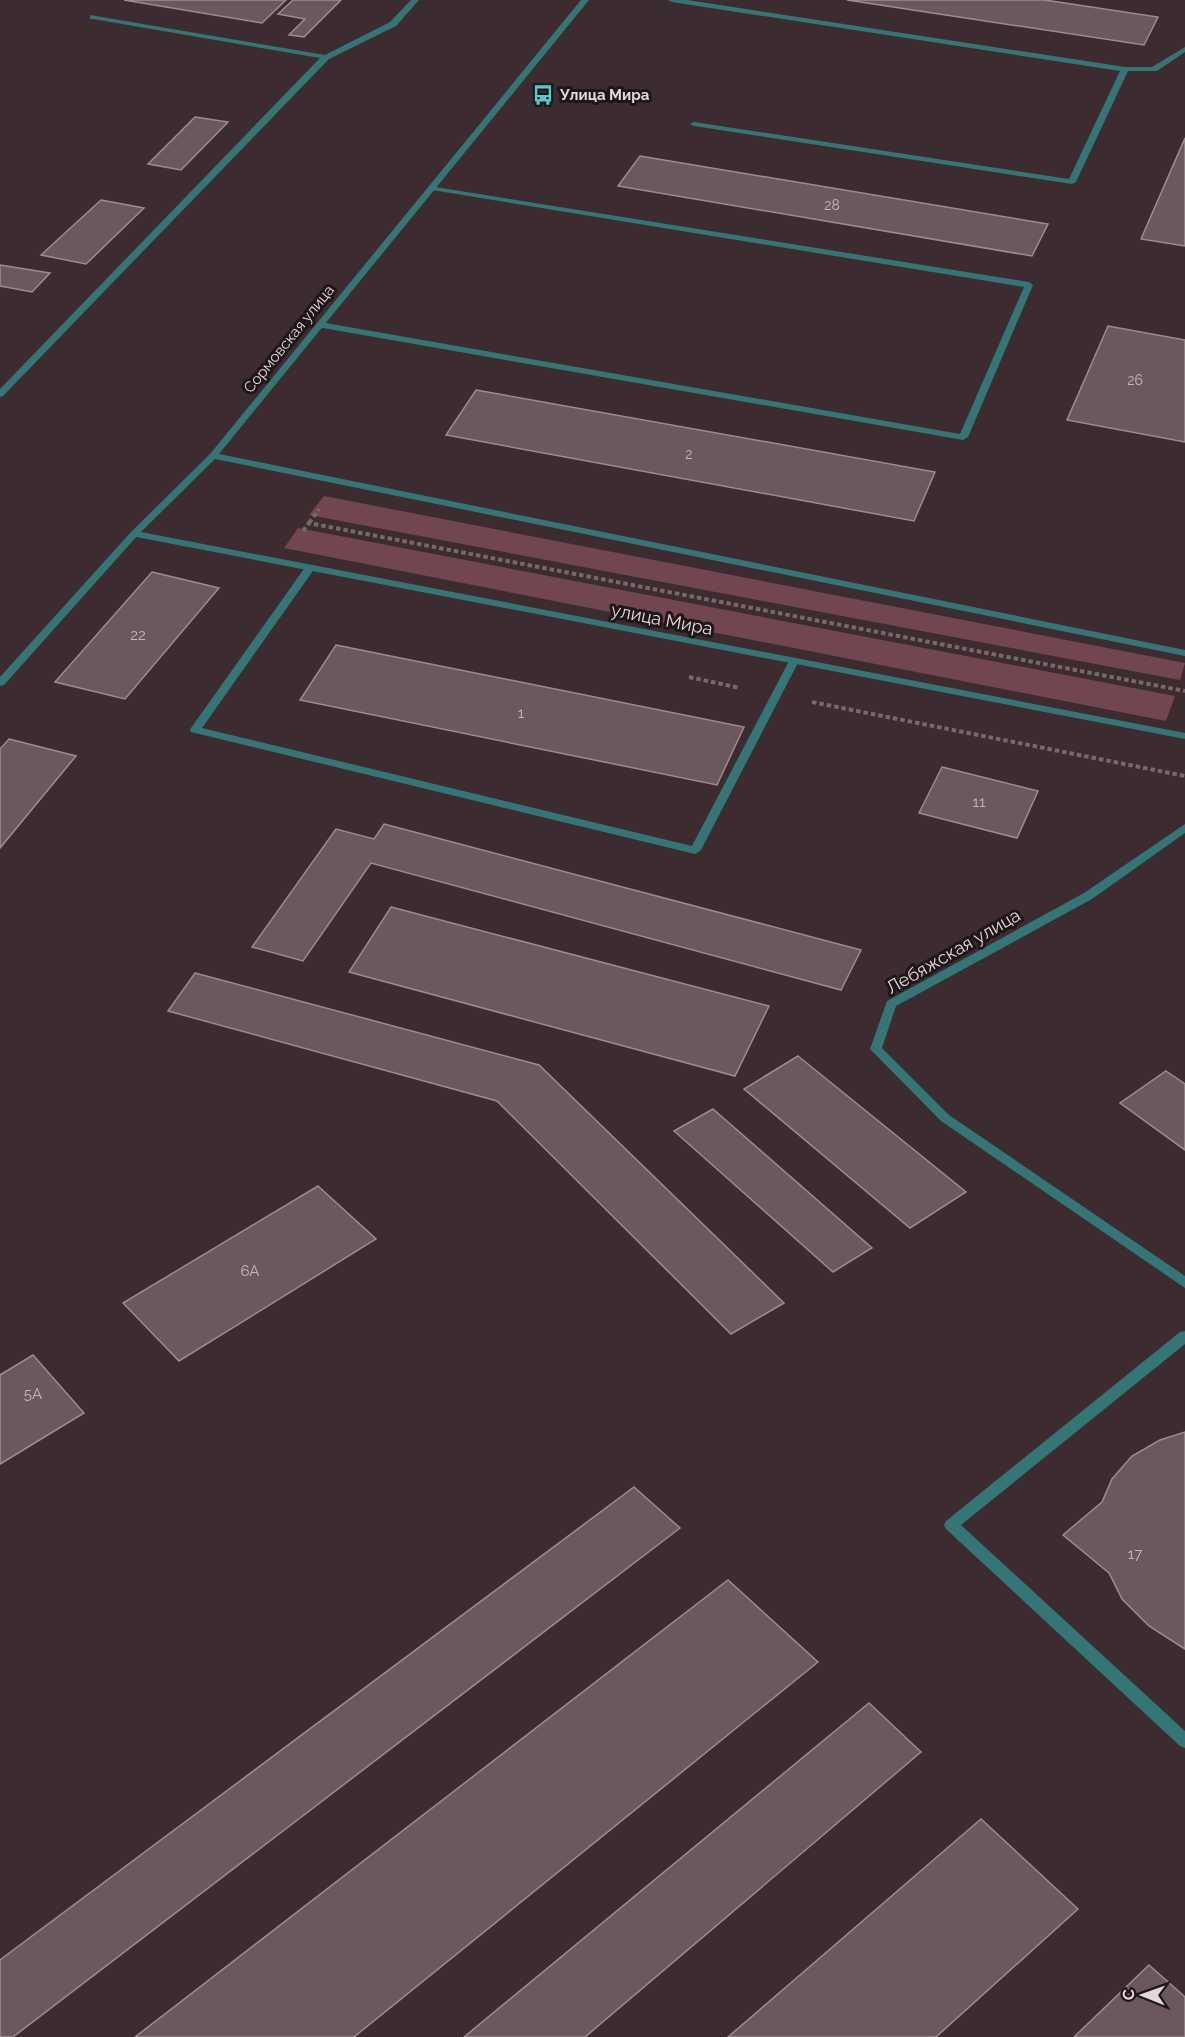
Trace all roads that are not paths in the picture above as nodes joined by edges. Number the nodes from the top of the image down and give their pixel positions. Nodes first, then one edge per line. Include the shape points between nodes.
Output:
1 (415, 0) edge
2 (585, 0) edge
3 (672, 0) edge
4 (93, 17) dead end
5 (1185, 49) edge
6 (326, 57) junction
7 (1125, 69) junction
8 (694, 124) dead end
9 (432, 189) junction
10 (320, 325) junction
11 (0, 394) edge
12 (213, 456) junction
13 (134, 534) junction
14 (310, 568) junction
15 (1185, 654) edge
16 (794, 661) junction
17 (0, 683) edge
18 (1185, 736) edge
19 (1185, 828) edge
20 (1185, 1283) edge
21 (1185, 1336) edge
22 (1185, 1741) edge

1 - 6 street via 393,24
2 - 9 street, Сормовская улица
3 - 7 street
4 - 6 street
5 - 7 street via 1154,69
6 - 11 street
7 - 8 street via 1072,182
9 - 10 street, Сормовская улица
9 - 10 street via 1029,285 963,438
10 - 12 street, Сормовская улица
12 - 13 street, Сормовская улица
12 - 15 street
13 - 14 street, улица Мира
13 - 17 street, Сормовская улица
14 - 16 street, улица Мира
14 - 16 street via 195,730 695,850
16 - 18 street, улица Мира
19 - 20 street, Лебяжская улица via 1088,896 891,1004 876,1049 945,1118
21 - 22 street via 951,1526

